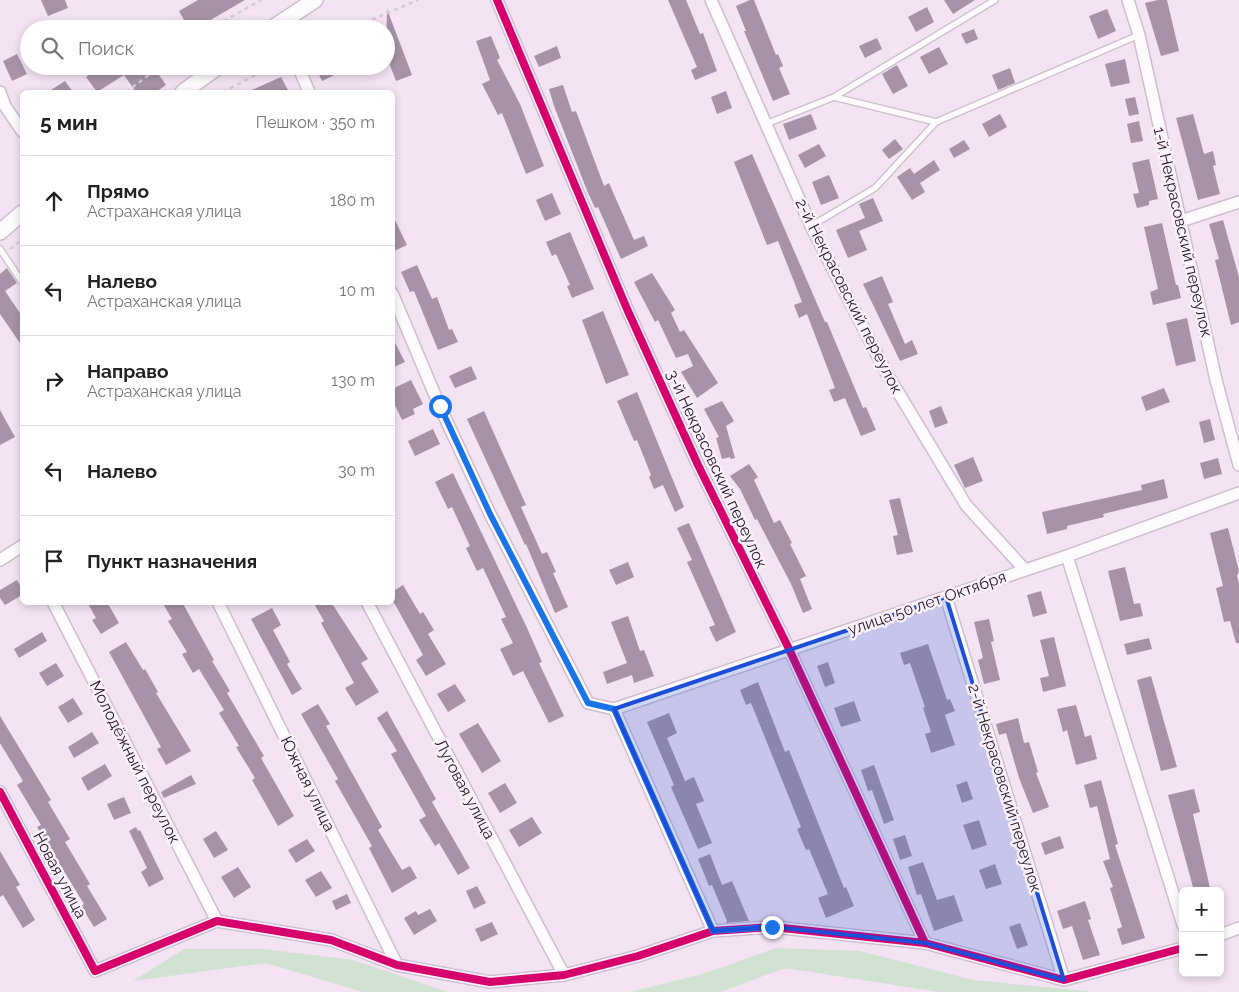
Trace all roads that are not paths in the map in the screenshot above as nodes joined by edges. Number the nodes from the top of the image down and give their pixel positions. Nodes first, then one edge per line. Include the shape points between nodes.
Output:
1 (315, 0) edge
2 (497, 0) edge
3 (710, 0) edge
4 (995, 0) edge
5 (1128, 0) edge
6 (287, 20) edge
7 (1139, 35) junction
8 (207, 75) edge
9 (302, 75) edge
10 (186, 90) edge
11 (308, 90) edge
12 (0, 92) edge
13 (834, 97) junction
14 (3, 106) edge
15 (936, 122) junction
16 (766, 124) junction
17 (20, 128) edge
18 (1239, 202) edge
19 (20, 215) edge
20 (1181, 221) junction
21 (811, 226) junction
22 (0, 232) edge
23 (2, 251) edge
24 (20, 279) edge
25 (395, 306) edge
26 (1239, 465) edge
27 (1239, 493) edge
28 (20, 547) edge
29 (1067, 556) junction
30 (0, 560) edge
31 (1025, 570) junction
32 (946, 597) junction
33 (55, 605) edge
34 (219, 605) edge
35 (369, 605) edge
36 (789, 649) junction
37 (614, 709) junction
38 (0, 792) edge
39 (1179, 912) edge
40 (217, 921) junction
41 (1239, 928) edge
42 (713, 931) junction
43 (1224, 934) edge
44 (924, 944) junction
45 (1179, 949) edge
46 (397, 965) junction
47 (564, 975) junction
48 (1064, 980) junction

1 - 6 street
2 - 36 street, 3-й Некрасовский переулок via 631,317 698,465
3 - 16 street, 2-й Некрасовский переулок
4 - 13 lane
5 - 7 street, 1-й Некрасовский переулок
7 - 15 lane
7 - 20 street, 1-й Некрасовский переулок
8 - 10 street
9 - 11 street
12 - 14 street
13 - 15 lane
13 - 16 lane
14 - 17 street
15 - 21 lane via 875,188
16 - 21 street, 2-й Некрасовский переулок
18 - 20 street
19 - 22 street
20 - 26 street, 1-й Некрасовский переулок via 1216,380
21 - 31 street, 2-й Некрасовский переулок via 886,372 966,505
23 - 24 lane
25 - 37 street via 490,514 588,703
27 - 29 street, улица 50 лет Октября
28 - 30 street
29 - 31 street, улица 50 лет Октября
29 - 39 street
31 - 32 street, улица 50 лет Октября
32 - 36 street, улица 50 лет Октября
32 - 48 street, 2-й Некрасовский переулок
33 - 40 street, Молодёжный переулок
34 - 46 street, Южная улица
35 - 47 street, Луговая улица
36 - 37 street, улица 50 лет Октября
36 - 44 street, 3-й Некрасовский переулок
37 - 42 street
38 - 40 street, Новая улица via 95,971
40 - 46 street via 332,940
41 - 43 street
42 - 44 street via 772,927
42 - 47 street via 638,956
44 - 48 street
45 - 48 street
46 - 47 street via 490,982

